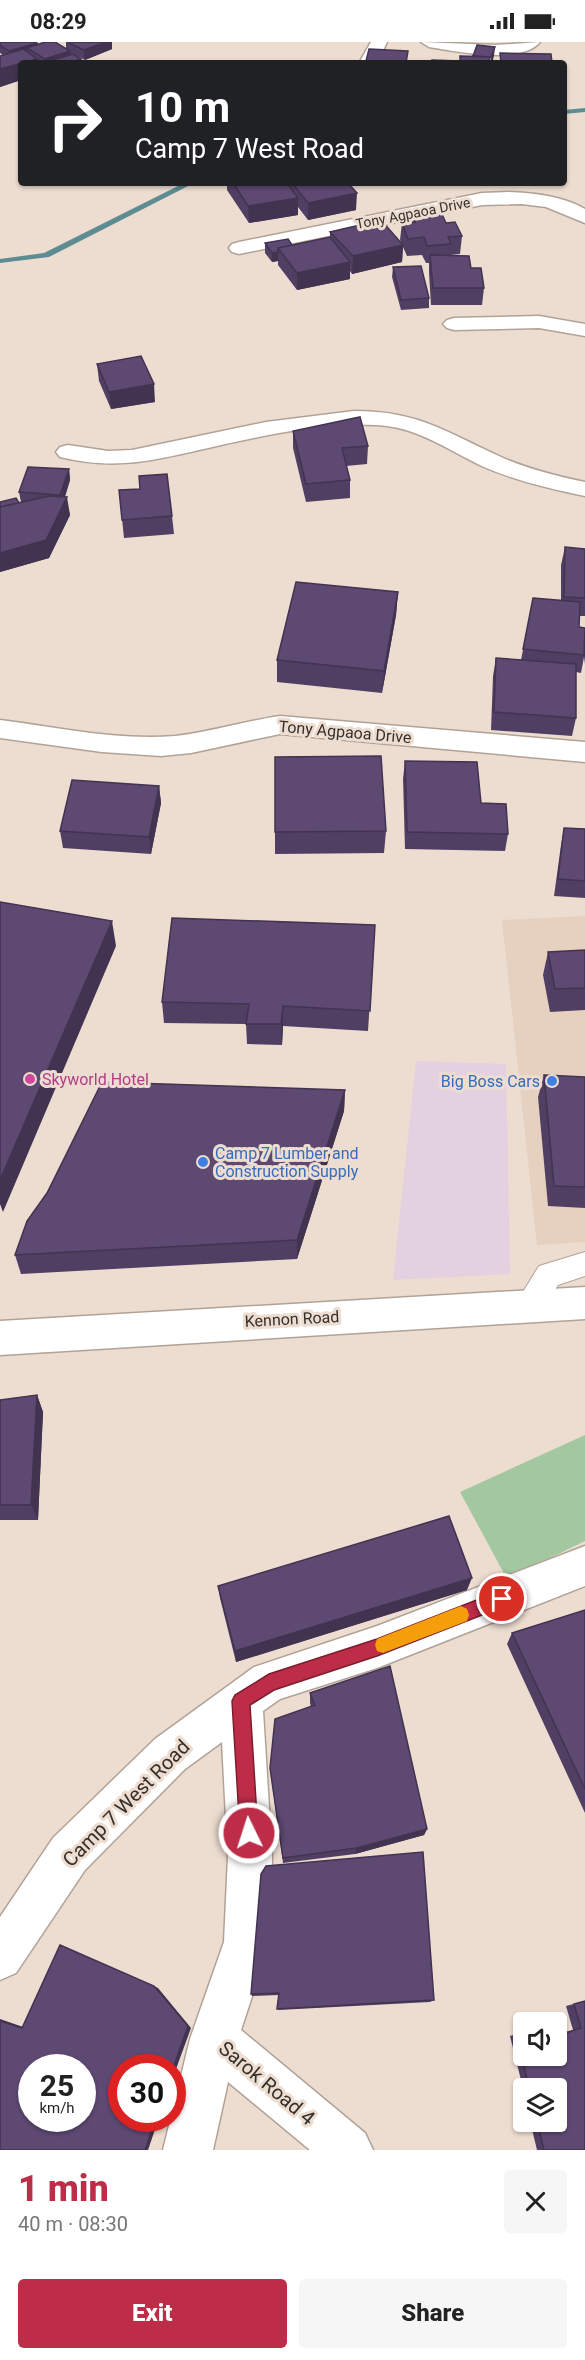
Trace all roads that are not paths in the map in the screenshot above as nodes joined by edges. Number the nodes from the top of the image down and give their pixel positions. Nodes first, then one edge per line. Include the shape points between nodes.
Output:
1 (379, 42) edge
2 (429, 42) edge
3 (532, 42) edge
4 (370, 60) edge
5 (585, 217) edge
6 (239, 248) dead end
7 (454, 324) dead end
8 (585, 330) edge
9 (68, 452) dead end
10 (585, 489) edge
11 (0, 729) edge
12 (585, 752) edge
13 (585, 1264) edge
14 (585, 1303) edge
15 (529, 1305) junction
16 (0, 1338) edge
17 (585, 1566) edge
18 (241, 1701) junction
19 (0, 1957) edge
20 (214, 2039) junction
21 (188, 2150) edge
22 (348, 2150) edge

1 - 4 main road
2 - 3 main road via 505,49
5 - 6 main road, Tony Agpaoa Drive via 547,200 482,199
7 - 8 main road via 539,322
9 - 10 main road via 134,457 293,426 356,418 393,419 437,432 492,462
11 - 12 main road, Tony Agpaoa Drive via 160,746 197,743 280,725
13 - 15 lane via 549,1275
14 - 15 main road, Kennon Road
15 - 16 main road, Kennon Road
17 - 18 main road, Camp 7 West Road via 377,1647 269,1682
18 - 19 main road, Camp 7 West Road via 170,1754 69,1854
18 - 20 main road, Sarok Road 4 via 250,1856 247,1942
20 - 21 main road, Sarok Road 4
20 - 22 main road, Sarok Road 4

